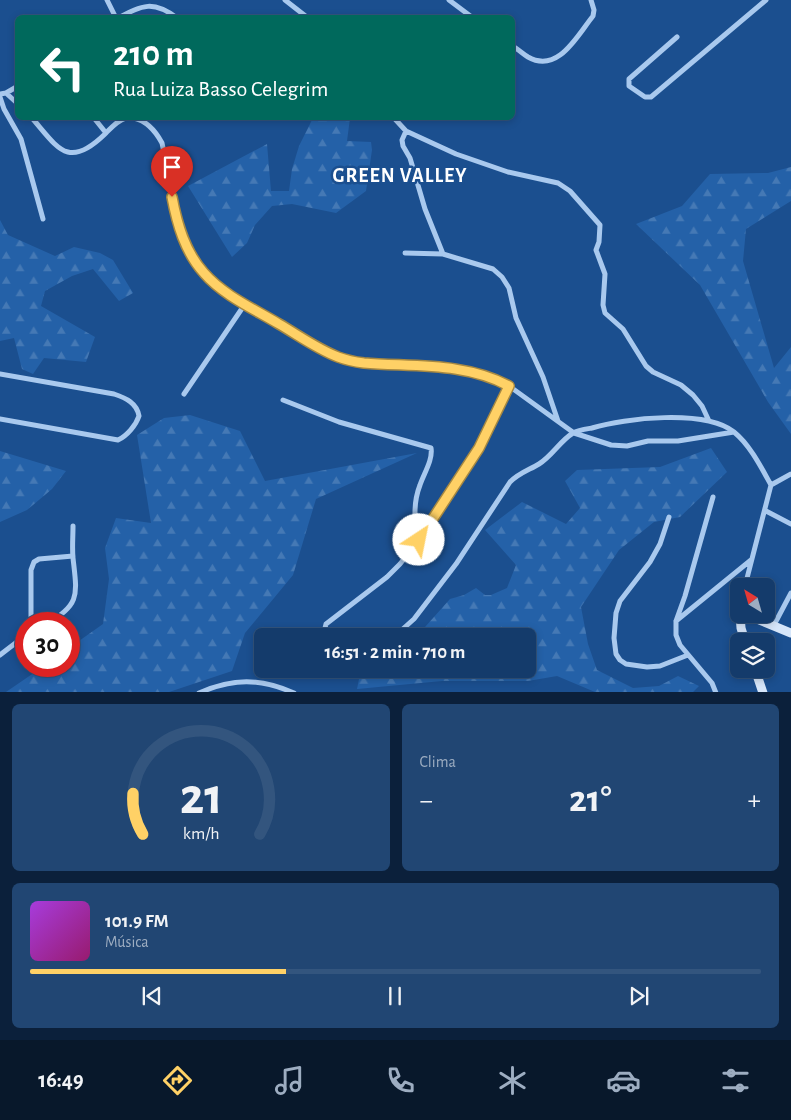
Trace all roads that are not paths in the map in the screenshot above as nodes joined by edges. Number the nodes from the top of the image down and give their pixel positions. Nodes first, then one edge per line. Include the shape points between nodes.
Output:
1 (107, 0) edge
2 (285, 0) edge
3 (449, 0) edge
4 (591, 0) edge
5 (766, 0) edge
6 (115, 15) edge
7 (123, 15) edge
8 (174, 15) edge
9 (304, 15) edge
10 (470, 15) edge
11 (677, 37) dead end
12 (515, 48) edge
13 (15, 88) edge
14 (2, 95) edge
15 (15, 102) edge
16 (34, 120) edge
17 (96, 120) edge
18 (122, 120) edge
19 (139, 120) edge
20 (396, 120) edge
21 (406, 131) junction
22 (106, 133) junction
23 (43, 219) dead end
24 (405, 253) dead end
25 (443, 254) junction
26 (245, 304) junction
27 (0, 374) edge
28 (509, 386) junction
29 (184, 394) dead end
30 (283, 400) dead end
31 (0, 419) edge
32 (709, 421) junction
33 (558, 422) junction
34 (734, 432) junction
35 (574, 433) junction
36 (791, 474) edge
37 (771, 485) junction
38 (713, 498) dead end
39 (766, 511) junction
40 (669, 517) dead end
41 (791, 524) edge
42 (73, 526) dead end
43 (419, 540) junction
44 (73, 556) junction
45 (751, 560) junction
46 (747, 578) edge
47 (791, 592) edge
48 (31, 612) edge
49 (65, 612) edge
50 (676, 621) junction
51 (769, 623) edge
52 (774, 625) junction
53 (325, 628) edge
54 (404, 628) edge
55 (791, 633) edge
56 (15, 643) edge
57 (0, 655) edge
58 (688, 655) junction
59 (758, 678) edge
60 (199, 692) edge
61 (294, 692) edge
62 (716, 692) edge
63 (763, 692) edge

1 - 6 street
2 - 9 street
3 - 10 street
4 - 12 street via 593,16 564,53 555,59 546,63 528,58
5 - 11 street via 651,96 645,97 629,86 629,79
7 - 8 street via 151,3
13 - 14 street
14 - 15 street
14 - 23 street via 4,109 21,139
16 - 22 street via 66,152 85,151
17 - 22 street
18 - 22 street
19 - 26 street via 147,123 162,143 180,229 197,265 213,282
20 - 21 street
21 - 25 street via 403,146
21 - 32 street via 456,154 508,172 558,183 570,191 600,225 596,250 605,274 604,313 623,329 646,366 682,385 702,406
24 - 25 street
25 - 33 street via 493,269 502,277 509,288 516,318 543,378
26 - 28 street via 312,344 347,360 454,370 485,375
26 - 29 street
27 - 31 street via 114,394 137,408 140,416 118,440
28 - 33 street
28 - 43 street via 479,448
30 - 43 street via 339,422 430,447 432,458 416,502 415,525
32 - 34 street
32 - 35 street via 635,419 614,421
33 - 35 street
34 - 35 street via 627,446 611,445
34 - 37 street
35 - 54 street via 539,464 510,482 456,564
36 - 37 street
37 - 39 street
38 - 50 street
39 - 41 street
39 - 45 street
40 - 58 street via 650,562 620,601 614,638 616,654 626,664 648,667
42 - 44 street
43 - 53 street via 387,577
44 - 48 street via 34,562 31,570
44 - 49 street via 75,598
45 - 46 street
45 - 50 street
47 - 52 street
50 - 58 street via 676,635
51 - 52 street
52 - 55 street
56 - 57 street
58 - 62 street via 712,682
59 - 63 street
60 - 61 street via 236,681 276,685

